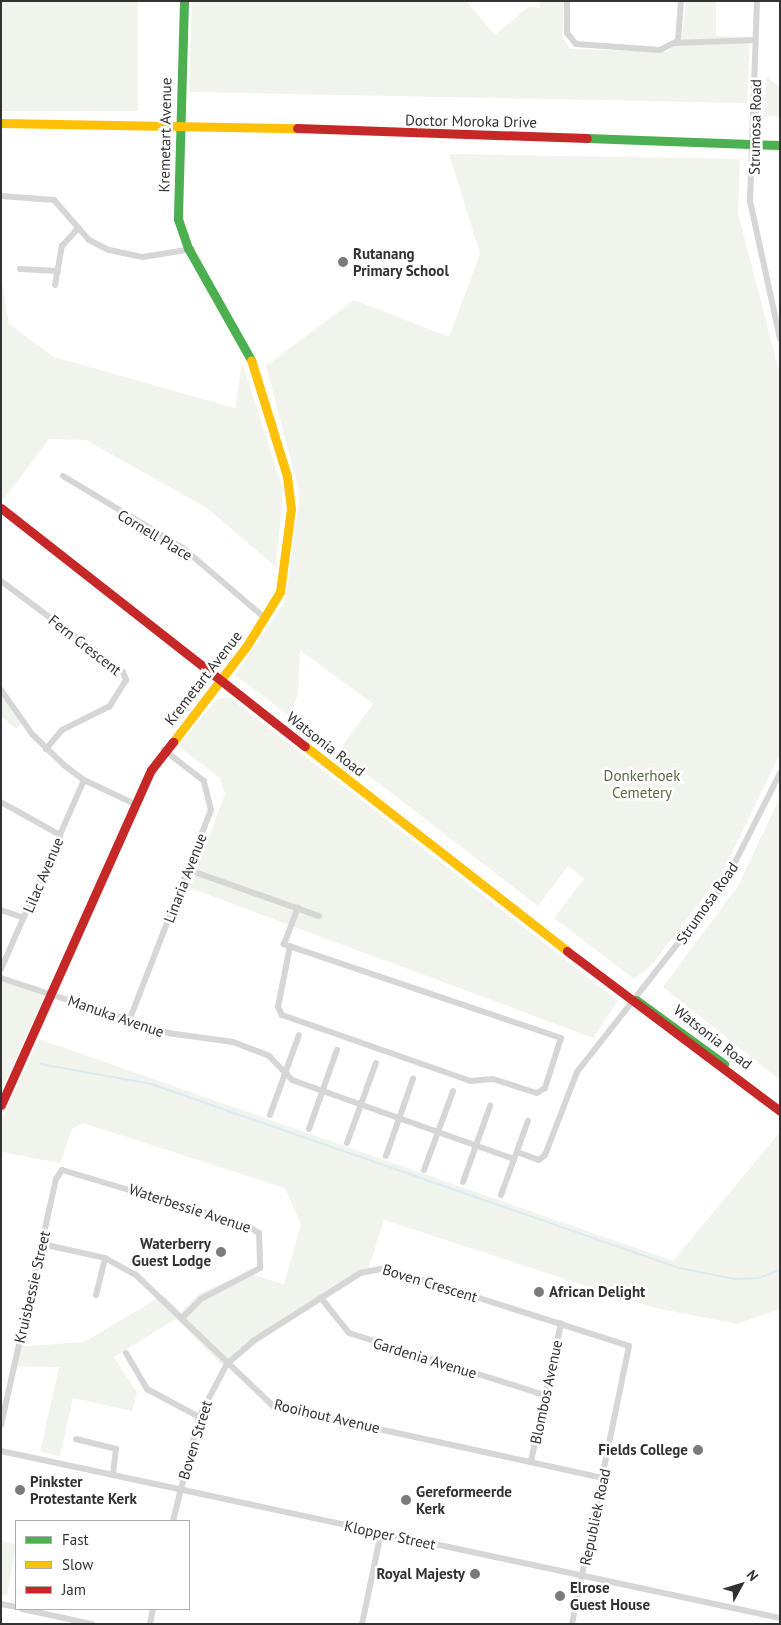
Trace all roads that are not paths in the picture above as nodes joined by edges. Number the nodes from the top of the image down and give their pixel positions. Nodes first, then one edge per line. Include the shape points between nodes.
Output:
1 (567, 1) edge
2 (681, 1) edge
3 (757, 1) edge
4 (183, 5) edge
5 (676, 43) junction
6 (755, 44) junction
7 (1, 123) edge
8 (182, 128) junction
9 (780, 139) edge
10 (753, 141) junction
11 (780, 145) edge
12 (1, 196) edge
13 (78, 228) junction
14 (192, 252) junction
15 (20, 269) dead end
16 (58, 271) junction
17 (55, 285) dead end
18 (778, 322) edge
19 (780, 339) edge
20 (63, 476) dead end
21 (1, 508) edge
22 (1, 581) edge
23 (266, 619) junction
24 (221, 678) junction
25 (1, 690) edge
26 (46, 749) junction
27 (164, 750) junction
28 (780, 773) edge
29 (84, 780) junction
30 (1, 802) edge
31 (135, 804) junction
32 (60, 835) junction
33 (189, 870) junction
34 (298, 908) junction
35 (1, 910) edge
36 (319, 916) dead end
37 (24, 918) junction
38 (290, 946) junction
39 (1, 969) edge
40 (1, 978) edge
41 (51, 994) junction
42 (636, 1000) junction
43 (128, 1021) junction
44 (299, 1036) dead end
45 (337, 1050) dead end
46 (376, 1063) dead end
47 (285, 1074) junction
48 (413, 1079) dead end
49 (323, 1090) junction
50 (453, 1091) dead end
51 (361, 1104) junction
52 (1, 1106) edge
53 (490, 1106) dead end
54 (780, 1112) edge
55 (270, 1115) dead end
56 (400, 1118) junction
57 (528, 1121) dead end
58 (309, 1129) dead end
59 (438, 1132) junction
60 (347, 1142) dead end
61 (477, 1145) junction
62 (516, 1155) junction
63 (386, 1156) dead end
64 (424, 1170) dead end
65 (80, 1173) joint
66 (463, 1182) dead end
67 (502, 1195) dead end
68 (42, 1244) junction
69 (105, 1258) junction
70 (96, 1296) dead end
71 (321, 1298) junction
72 (182, 1318) junction
73 (561, 1323) junction
74 (626, 1343) joint
75 (126, 1353) dead end
76 (227, 1364) junction
77 (545, 1396) junction
78 (199, 1417) junction
79 (1, 1425) edge
80 (76, 1439) dead end
81 (1, 1450) edge
82 (531, 1460) junction
83 (113, 1475) junction
84 (604, 1478) junction
85 (181, 1489) junction
86 (173, 1520) edge
87 (381, 1533) junction
88 (583, 1575) junction
89 (1, 1604) edge
90 (15, 1607) edge
91 (154, 1610) edge
92 (39, 1611) edge
93 (780, 1618) edge
94 (92, 1624) edge
95 (150, 1624) edge
96 (362, 1624) edge
97 (572, 1624) edge

1 - 5 street via 567,33 578,45 660,50
2 - 5 street
3 - 6 street, Strumosa Road
4 - 8 main road, Kremetart Avenue
5 - 6 street
6 - 10 street, Strumosa Road
7 - 8 main road, Doctor Moroka Drive
8 - 10 main road, Doctor Moroka Drive
8 - 14 main road, Kremetart Avenue via 182,219
9 - 10 main road, Doctor Moroka Drive
10 - 11 main road, Doctor Moroka Drive
10 - 18 street, Strumosa Road via 753,230
12 - 13 street via 48,197 60,204
13 - 14 street via 98,245 137,256
13 - 16 street via 64,240
14 - 23 main road, Kremetart Avenue via 256,369 290,489 280,592
15 - 16 street
16 - 17 street
18 - 19 street, Strumosa Road
20 - 23 street, Cornell Place via 183,548
21 - 24 main road, Watsonia Road
22 - 26 street, Fern Crescent via 123,672 126,680 104,711 62,730
23 - 24 main road, Kremetart Avenue
24 - 27 main road, Kremetart Avenue
24 - 42 main road, Watsonia Road
25 - 26 street
26 - 29 street
27 - 31 main road, Kremetart Avenue
27 - 33 street, Linaria Avenue via 204,781 210,791 210,810
28 - 42 street, Strumosa Road via 723,886
29 - 31 street
29 - 32 street, Lilac Avenue
30 - 32 street
31 - 41 main road, Kremetart Avenue
32 - 37 street, Lilac Avenue
33 - 34 street
33 - 43 street, Linaria Avenue
34 - 36 street
34 - 38 street via 284,944
35 - 37 street
37 - 39 street, Lilac Avenue
38 - 38 street via 278,1007 282,1015 470,1081 493,1079 537,1093 545,1088 562,1046 557,1036
40 - 41 street, Manuka Avenue
41 - 43 street, Manuka Avenue
41 - 52 main road, Kremetart Avenue
42 - 54 main road, Watsonia Road via 663,1016
42 - 62 street, Strumosa Road via 577,1072 544,1157 539,1160
43 - 47 street, Manuka Avenue via 179,1036 233,1042 269,1056
44 - 47 street
45 - 49 street
46 - 51 street
47 - 49 street
47 - 55 street
48 - 56 street
49 - 51 street
49 - 58 street
50 - 59 street
51 - 56 street
51 - 60 street
53 - 61 street
56 - 59 street
56 - 63 street
57 - 62 street
59 - 61 street
59 - 64 street
61 - 62 street
61 - 66 street
62 - 67 street
65 - 68 street, Kruisbessie Street via 68,1170 58,1174
65 - 72 street, Waterbessie Avenue via 259,1233 260,1268 201,1299
68 - 69 street, Rooihout Avenue
68 - 79 street, Kruisbessie Street
69 - 70 street
69 - 72 street, Rooihout Avenue via 136,1275
71 - 73 street, Boven Crescent via 378,1267
71 - 76 street, Boven Crescent via 249,1344
71 - 77 street, Gardenia Avenue via 349,1333
72 - 76 street, Rooihout Avenue
73 - 74 street, Boven Crescent
73 - 77 street, Blombos Avenue
74 - 84 street, Republiek Road via 631,1351
75 - 78 street via 147,1389
76 - 78 street, Boven Street
76 - 82 street, Rooihout Avenue via 273,1406
77 - 82 street, Blombos Avenue
78 - 85 street, Boven Street
80 - 83 street via 116,1449
81 - 83 street, Klopper Street
82 - 84 street, Rooihout Avenue
83 - 85 street, Klopper Street
84 - 88 street, Republiek Road
85 - 86 street, Boven Street
85 - 87 street, Klopper Street
87 - 88 street, Klopper Street
87 - 96 street
88 - 93 street, Klopper Street
88 - 97 street, Republiek Road
89 - 90 street
91 - 95 street
92 - 94 street

